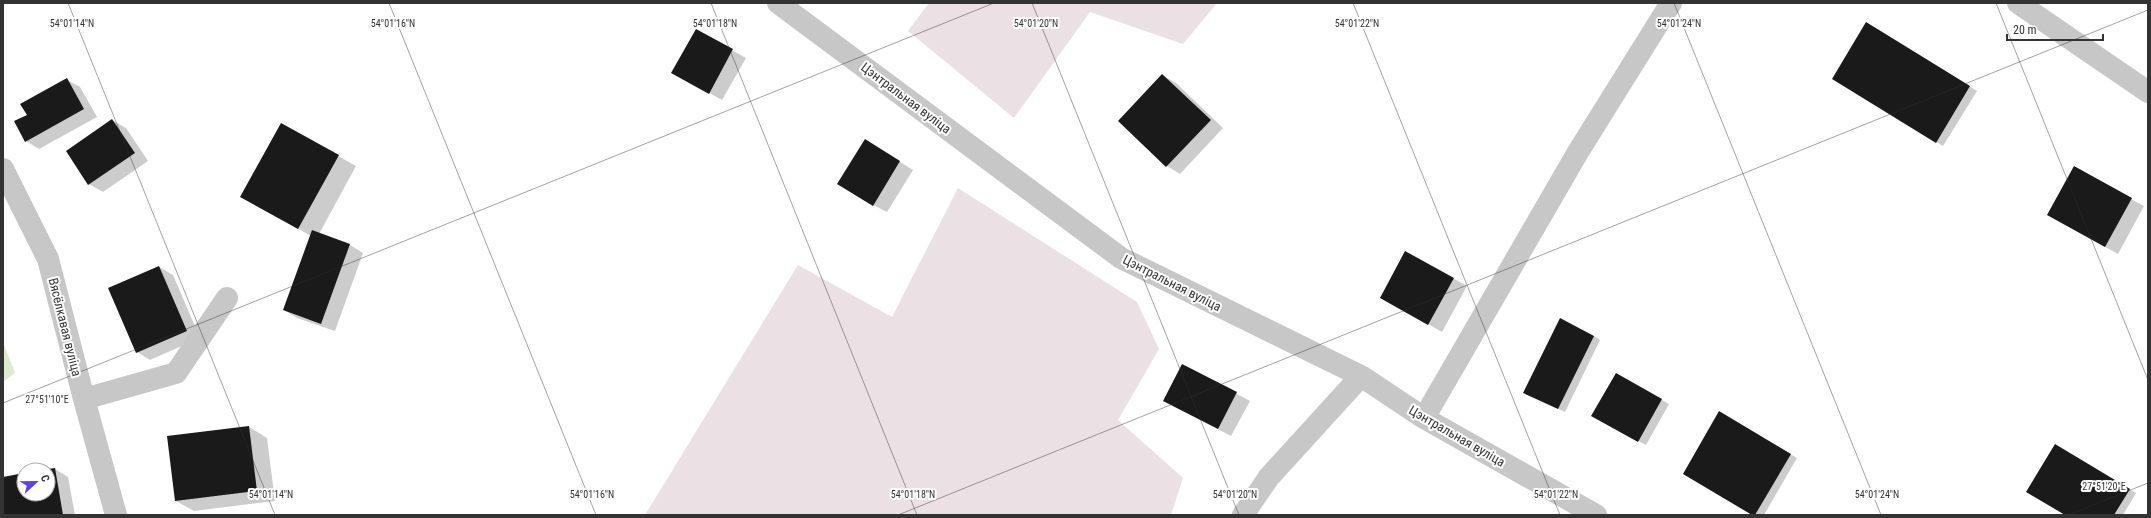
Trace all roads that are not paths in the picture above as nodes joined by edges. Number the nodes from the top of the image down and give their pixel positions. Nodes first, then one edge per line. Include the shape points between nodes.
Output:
1 (778, 3) edge
2 (1671, 3) edge
3 (2018, 3) edge
4 (2148, 92) edge
5 (3, 169) edge
6 (227, 298) dead end
7 (1361, 376) junction
8 (84, 399) junction
9 (1424, 418) junction
10 (116, 515) edge
11 (1242, 515) edge
12 (1596, 515) edge

1 - 7 street, Цэнтральная вуліца via 1122,258
2 - 9 street via 1578,152
3 - 4 street
5 - 8 street, Вясёлкавая вуліца via 48,259
6 - 8 street via 176,372
7 - 9 street, Цэнтральная вуліца
7 - 11 street via 1269,477
8 - 10 street, Вясёлкавая вуліца
9 - 12 street, Цэнтральная вуліца

